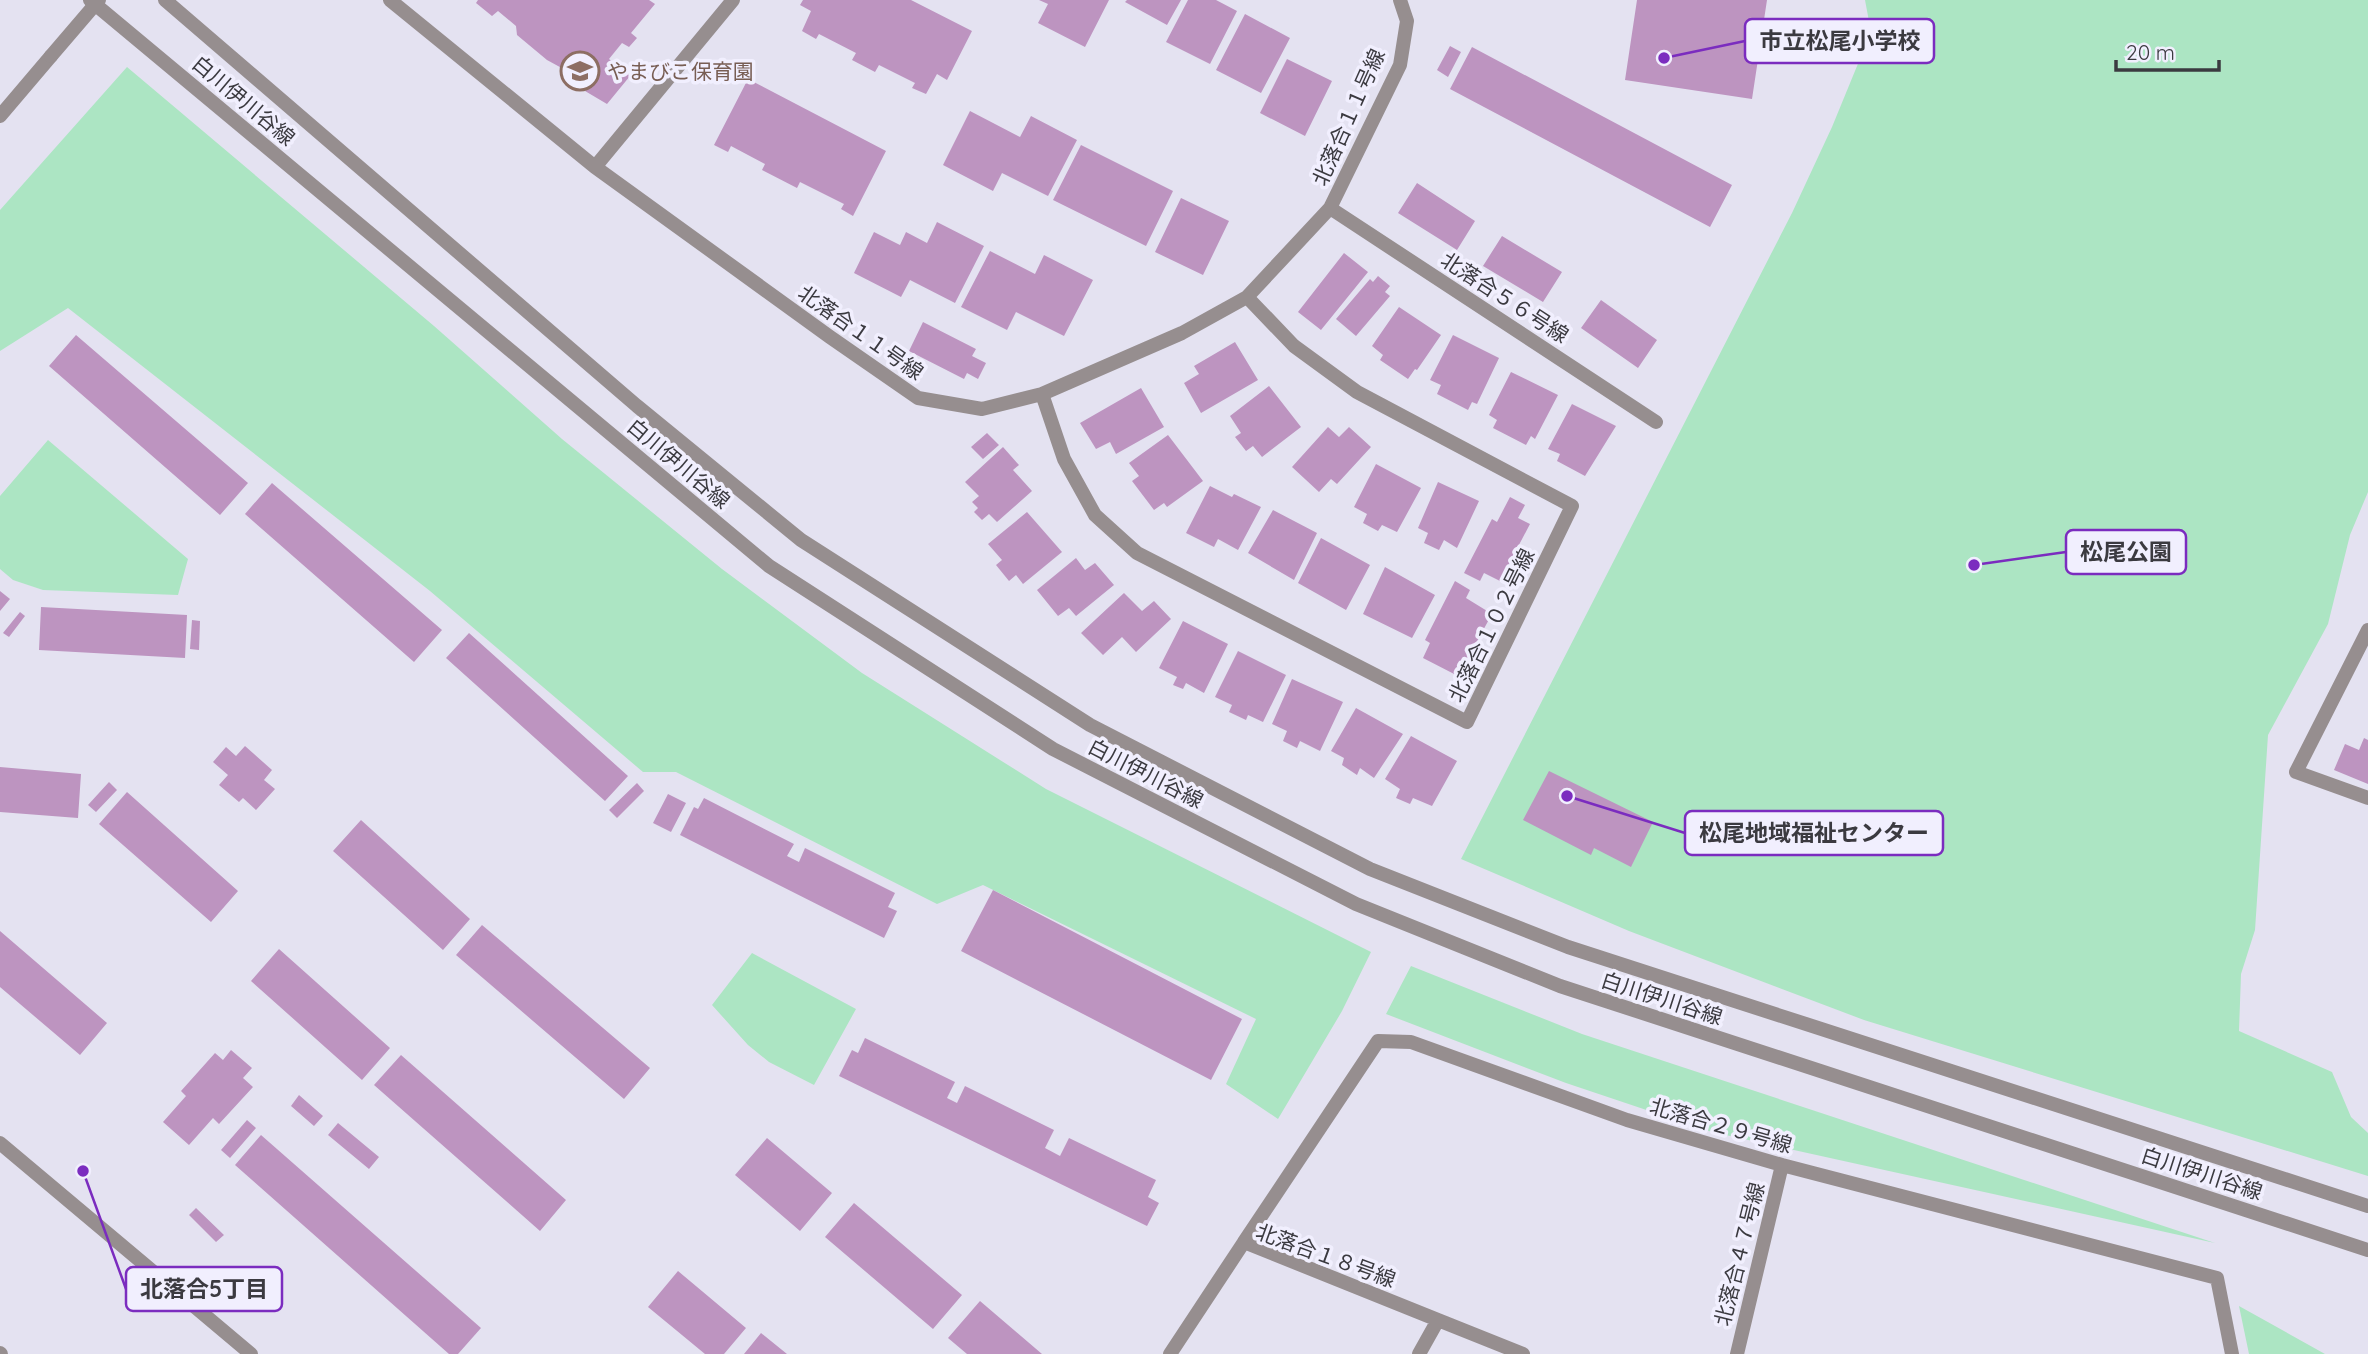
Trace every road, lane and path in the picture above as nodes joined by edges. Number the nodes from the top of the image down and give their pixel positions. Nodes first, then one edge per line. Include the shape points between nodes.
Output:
1 (90, 0) edge
2 (99, 0) edge
3 (165, 0) edge
4 (390, 0) edge
5 (733, 0) edge
6 (1400, 0) edge
7 (0, 116) edge
8 (595, 167) junction
9 (1330, 208) junction
10 (1247, 297) junction
11 (1042, 394) junction
12 (1656, 422) dead end
13 (2368, 630) edge
14 (2368, 798) edge
15 (0, 1143) edge
16 (1782, 1165) junction
17 (2368, 1206) edge
18 (1244, 1242) junction
19 (2368, 1250) edge
20 (1438, 1320) junction
21 (251, 1354) edge
22 (1170, 1354) edge
23 (1419, 1354) edge
24 (1523, 1354) edge
25 (1737, 1354) edge
26 (2232, 1354) edge

1 - 19 street, 白川伊川谷線 via 769,566 1053,750 1356,904 1560,986
2 - 7 street, bridge
3 - 17 street, 白川伊川谷線 via 637,406 801,540 1090,724 1370,869 1568,947
4 - 8 street, 北落合１１号線
5 - 8 street
6 - 9 street, 北落合１１号線 via 1406,21 1400,65
8 - 11 street, 北落合１１号線 via 918,398 982,409
9 - 10 street, 北落合１１号線
9 - 12 street, 北落合５６号線
10 - 11 street, 北落合１１号線 via 1182,333
10 - 11 street, 北落合１０２号線 via 1294,346 1357,392 1572,506 1467,722 1137,553 1095,515 1064,459
13 - 14 street via 2296,772
15 - 21 street
16 - 18 street, 北落合２９号線 via 1627,1120 1411,1042 1378,1041
16 - 25 street, 北落合４７号線
16 - 26 street, 北落合２９号線 via 2217,1278
18 - 20 street, 北落合１８号線
18 - 22 street, 北落合１８号線
20 - 23 street
20 - 24 street, 北落合１８号線

